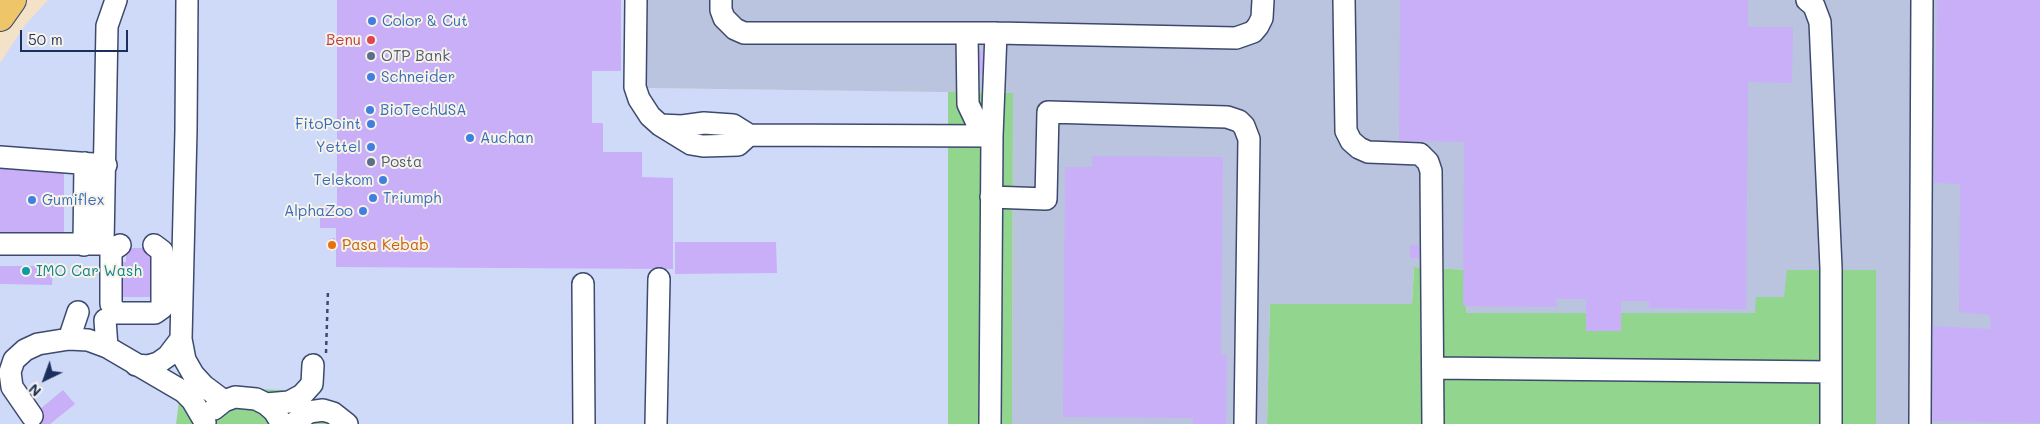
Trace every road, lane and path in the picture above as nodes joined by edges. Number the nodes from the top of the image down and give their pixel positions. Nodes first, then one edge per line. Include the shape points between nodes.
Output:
1 (11, 0) edge
2 (116, 0) edge
3 (187, 0) edge
4 (636, 0) edge
5 (721, 0) edge
6 (1263, 0) edge
7 (1344, 0) edge
8 (1807, 0) edge
9 (1922, 0) edge
10 (0, 8) edge
11 (0, 17) edge
12 (996, 33) junction
13 (967, 34) junction
14 (660, 125) junction
15 (749, 135) junction
16 (992, 136) junction
17 (0, 157) edge
18 (95, 164) junction
19 (991, 197) junction
20 (0, 244) edge
21 (102, 245) junction
22 (154, 245) dead end
23 (659, 279) dead end
24 (582, 284) dead end
25 (328, 290) dead end
26 (78, 312) dead end
27 (105, 320) dead end
28 (70, 339) junction
29 (181, 339) junction
30 (107, 347) junction
31 (319, 360) joint
32 (136, 365) junction
33 (1433, 368) junction
34 (1831, 372) junction
35 (224, 401) junction
36 (266, 404) junction
37 (32, 416) dead end
38 (205, 423) edge
39 (282, 424) edge
40 (293, 424) edge
41 (347, 424) edge
42 (584, 424) edge
43 (656, 424) edge
44 (990, 424) edge
45 (1245, 424) edge
46 (1433, 424) edge
47 (1830, 424) edge
48 (1920, 424) edge

1 - 10 highway
1 - 11 highway
2 - 18 street via 107,26
3 - 29 street
4 - 14 street via 635,87 643,107
5 - 13 street via 724,18 744,33
6 - 12 street via 1258,26 1253,32 1236,38
7 - 33 street via 1346,131 1350,141 1368,152 1420,154 1431,171
8 - 34 street via 1814,6 1820,22
9 - 48 street
12 - 13 street
12 - 16 street
13 - 16 street via 968,104 977,123
14 - 15 street via 733,124
14 - 15 street via 691,144 703,146 738,145
15 - 16 street
16 - 19 street
17 - 18 street
18 - 21 street
19 - 44 street
19 - 45 street via 1046,199 1048,112 1227,117 1244,126 1249,139 1250,175
20 - 21 street
21 - 22 street via 111,251 111,304 116,313 155,313 162,308 162,251
23 - 43 street
24 - 42 street
25 - 31 path
26 - 28 street
27 - 30 street
28 - 30 street via 88,340
28 - 37 street via 38,344 24,350 14,360 10,372 12,387
29 - 32 street via 158,363
29 - 35 street via 186,360 198,380
30 - 32 street
31 - 36 street via 312,384 302,395 289,402
32 - 38 street via 184,392
33 - 34 street
33 - 46 street
34 - 47 street
35 - 36 street via 246,397
35 - 38 street via 210,413
36 - 39 street
40 - 41 street via 309,412 323,410

